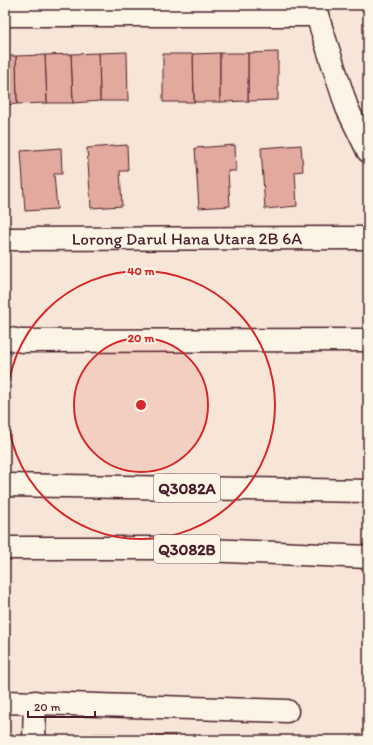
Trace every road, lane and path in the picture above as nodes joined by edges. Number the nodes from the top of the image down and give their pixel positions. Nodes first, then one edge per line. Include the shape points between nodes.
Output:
1 (316, 10) edge
2 (5, 15) edge
3 (368, 151) edge
4 (368, 238) edge
5 (5, 239) edge
6 (5, 338) edge
7 (368, 340) edge
8 (5, 485) edge
9 (368, 491) edge
10 (5, 548) edge
11 (368, 557) edge
12 (5, 702) edge
13 (35, 702) junction
14 (287, 711) dead end
15 (34, 740) edge

1 - 2 main road
1 - 3 main road via 347,108
4 - 5 main road, Lorong Darul Hana Utara 2B 6A
6 - 7 main road via 22,341
8 - 9 main road, Q3082A
10 - 11 main road, Q3082B via 160,548
12 - 13 main road
13 - 14 main road
13 - 15 main road

